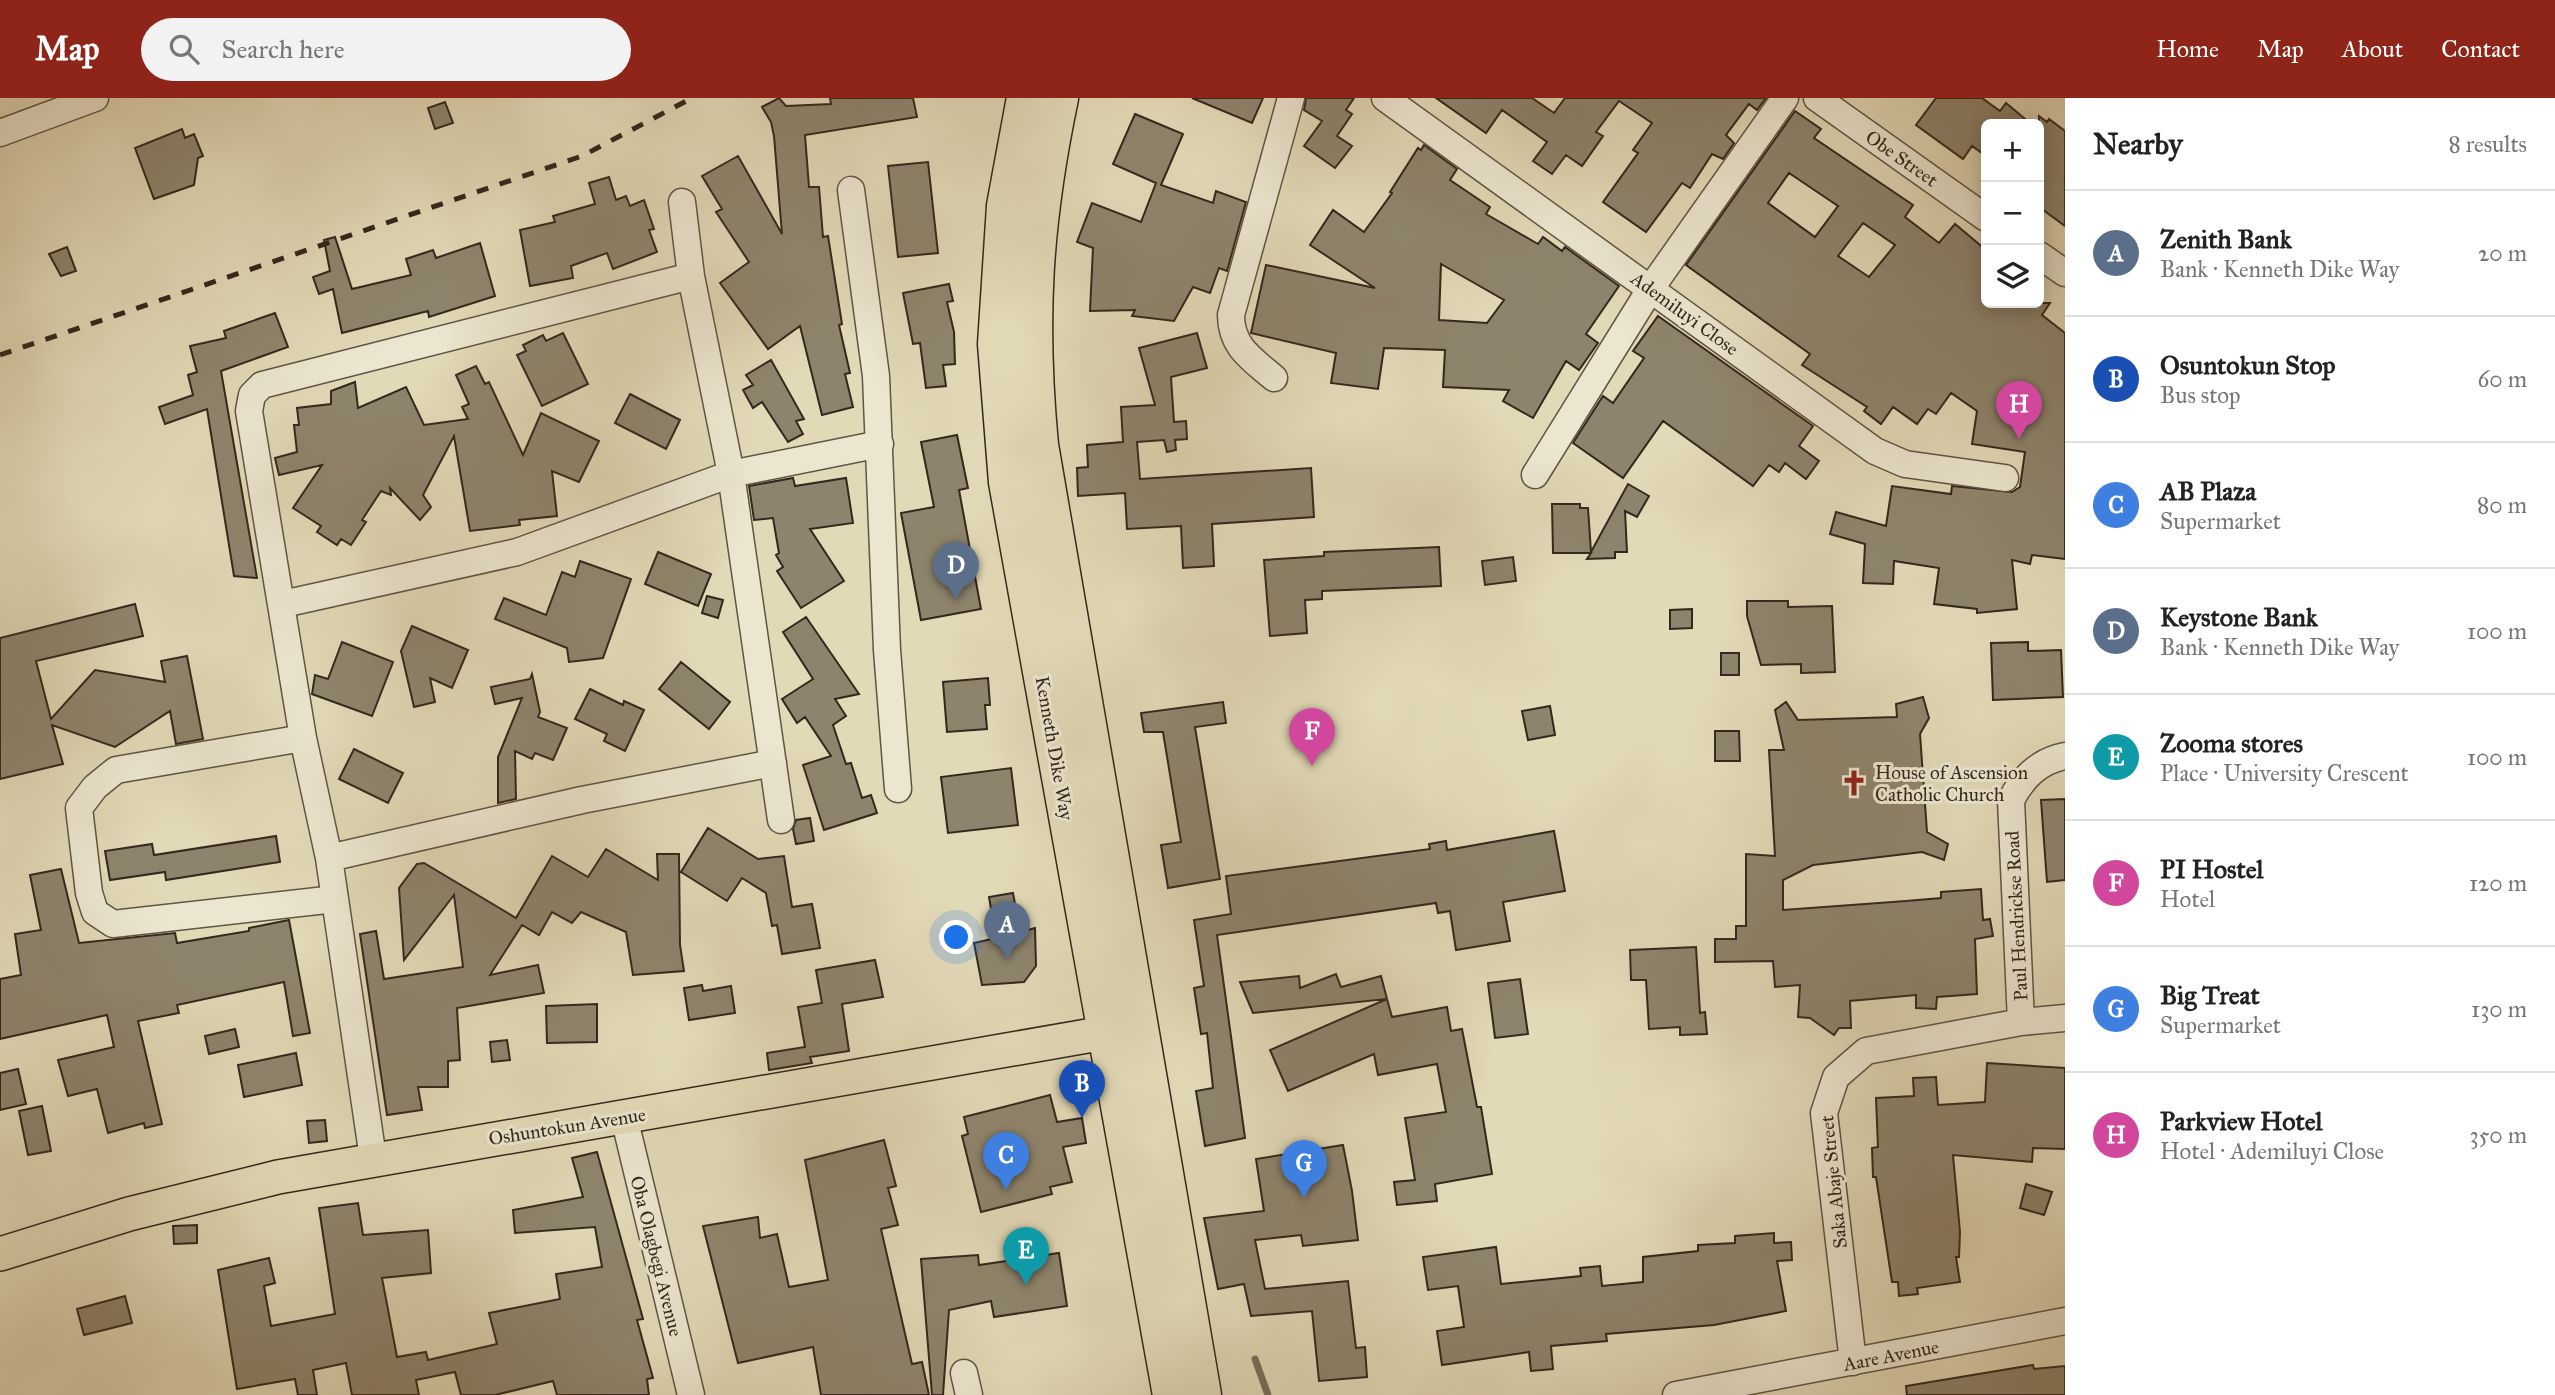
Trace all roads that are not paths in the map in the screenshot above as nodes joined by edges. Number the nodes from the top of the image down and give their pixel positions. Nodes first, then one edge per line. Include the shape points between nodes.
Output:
1 (95, 98) edge
2 (1026, 98) edge
3 (1059, 98) edge
4 (1291, 98) edge
5 (1385, 98) edge
6 (1785, 98) edge
7 (1817, 98) edge
8 (0, 133) edge
9 (851, 190) dead end
10 (682, 202) dead end
11 (1981, 214) edge
12 (2044, 258) edge
13 (2065, 273) edge
14 (691, 276) junction
15 (1651, 288) junction
16 (1274, 378) dead end
17 (880, 444) junction
18 (731, 474) junction
19 (1535, 475) dead end
20 (2005, 478) dead end
21 (283, 604) junction
22 (1064, 696) junction
23 (303, 738) junction
24 (2065, 756) edge
25 (773, 763) junction
26 (898, 789) dead end
27 (781, 820) dead end
28 (329, 858) junction
29 (335, 899) junction
30 (2065, 1018) edge
31 (2021, 1022) junction
32 (1124, 1029) junction
33 (624, 1117) junction
34 (373, 1158) junction
35 (0, 1254) edge
36 (2065, 1321) edge
37 (1853, 1362) junction
38 (691, 1395) edge
39 (1172, 1395) edge
40 (1202, 1395) edge
41 (1676, 1395) edge

1 - 8 street
2 - 22 highway, Kenneth Dike Way via 1006,206 996,344 1008,482
3 - 22 highway, Kenneth Dike Way via 1036,228 1031,296 1032,369
4 - 16 street via 1231,315 1237,346
5 - 15 street, Ademiluyi Close
6 - 15 street
7 - 11 street, Obe Street
9 - 17 street via 876,376
10 - 14 street
12 - 13 street
14 - 18 street
14 - 21 street via 262,385 252,395 249,411
15 - 19 street
15 - 20 street, Ademiluyi Close via 1875,451 1905,464
17 - 18 street
17 - 26 street via 887,650
18 - 21 street via 517,552
18 - 25 street
21 - 23 street
22 - 32 highway, Kenneth Dike Way
23 - 28 street
23 - 29 street via 116,770 79,807 89,893 95,912 113,924
24 - 31 street, Paul Hendrickse Road via 2033,771 2020,782 2011,800
25 - 27 street
25 - 28 street via 582,800
28 - 29 street
29 - 34 street
30 - 31 street, Saka Abaje Street
31 - 37 street, Saka Abaje Street via 1866,1051 1836,1077 1824,1113
32 - 33 main road, Oshuntokun Avenue
32 - 39 highway, Kenneth Dike Way
32 - 40 highway, Kenneth Dike Way
33 - 34 main road, Oshuntokun Avenue
33 - 38 street, Oba Olagbegi Avenue
34 - 35 main road, Oshuntokun Avenue via 143,1211
36 - 37 street, Aare Avenue
37 - 41 street, Aare Avenue

